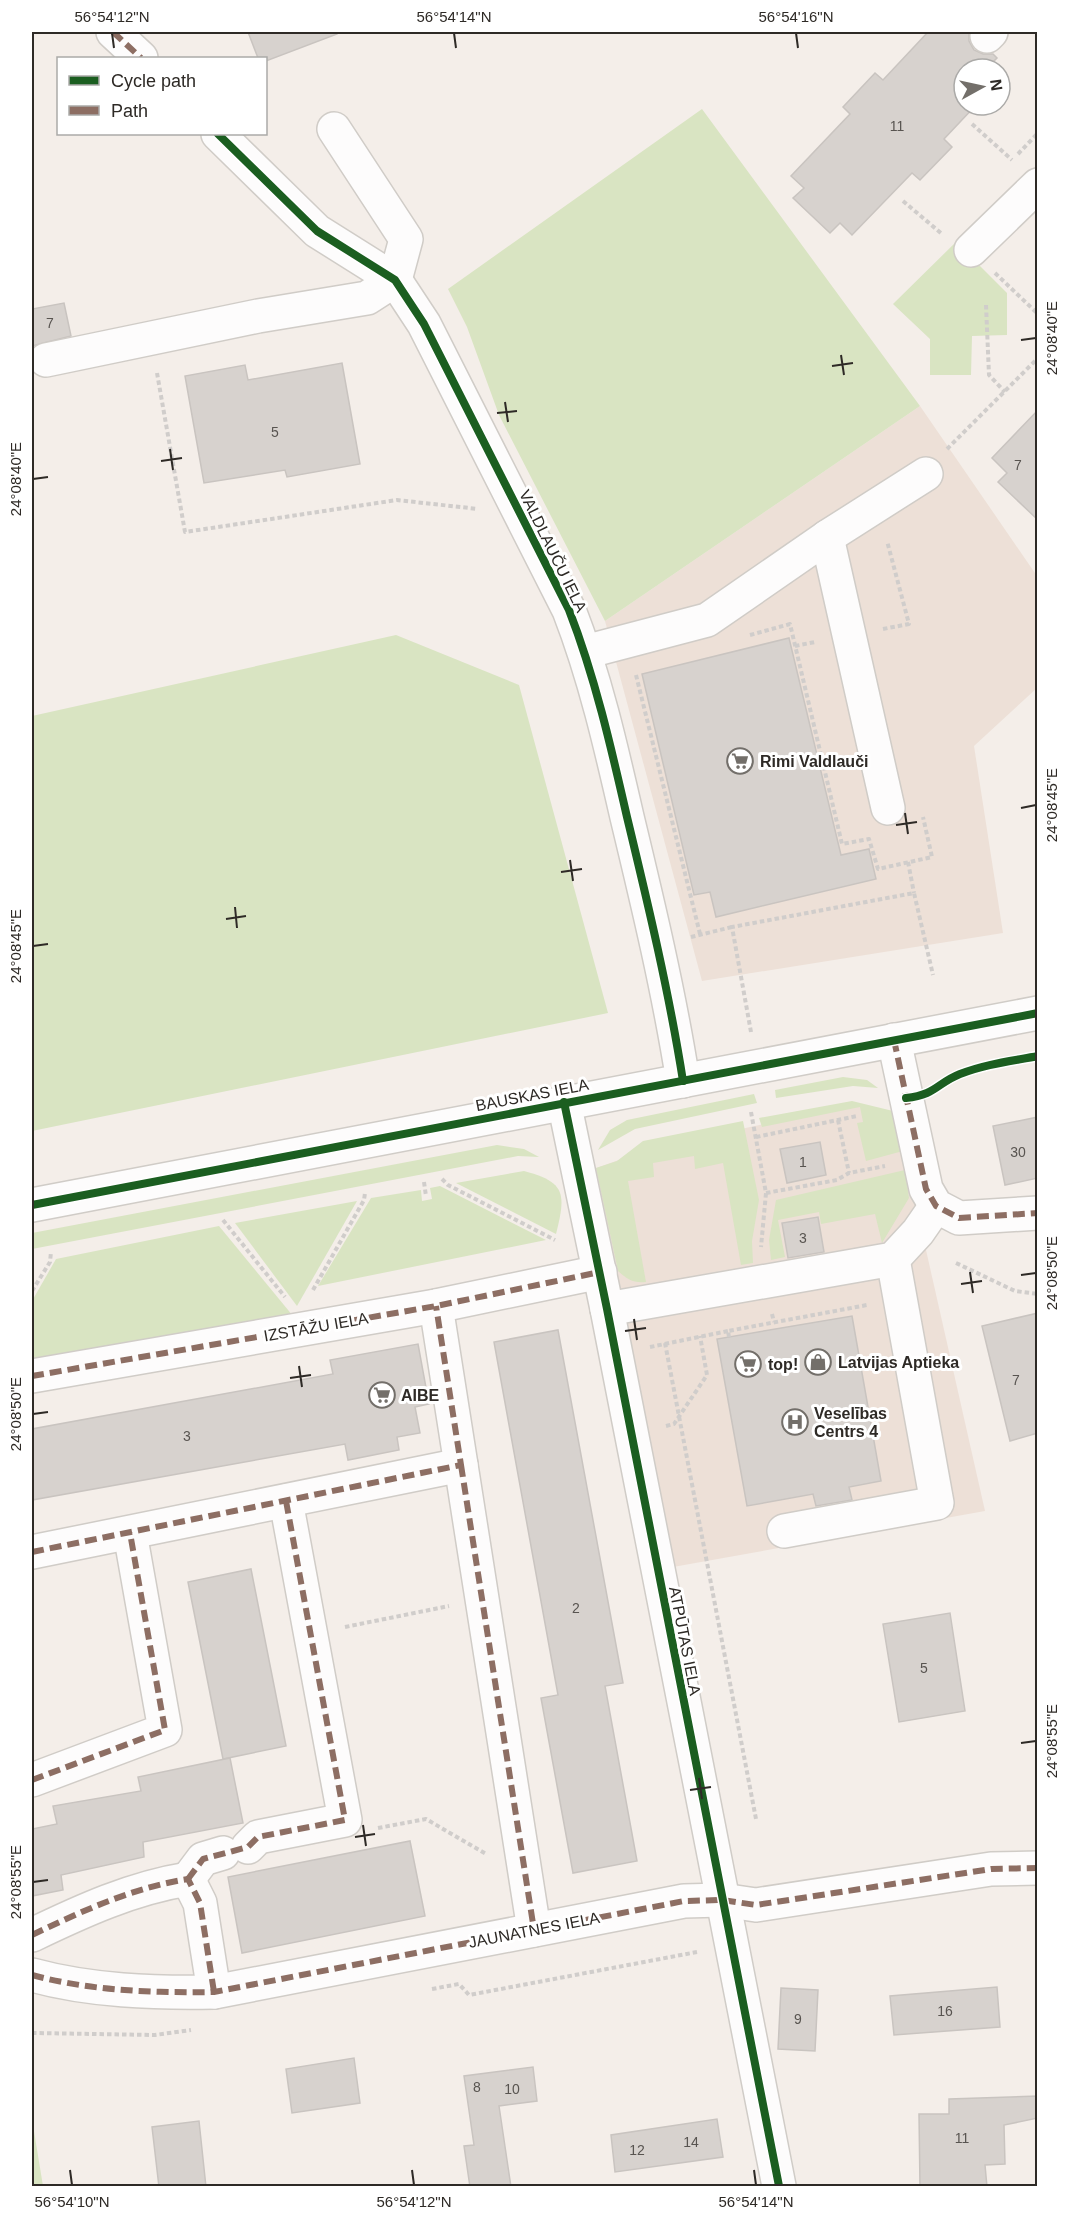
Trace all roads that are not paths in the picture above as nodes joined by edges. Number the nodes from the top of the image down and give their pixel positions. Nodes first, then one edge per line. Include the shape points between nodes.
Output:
1 (114, 32) edge
2 (140, 57) edge
3 (334, 129) dead end
4 (219, 135) edge
5 (1038, 185) edge
6 (971, 250) dead end
7 (395, 280) junction
8 (46, 360) dead end
9 (934, 463) road end
10 (827, 537) junction
11 (585, 652) junction
12 (888, 808) dead end
13 (1038, 1013) edge
14 (894, 1040) junction
15 (683, 1081) junction
16 (564, 1102) junction
17 (32, 1205) edge
18 (936, 1206) junction
19 (1038, 1213) edge
20 (893, 1259) junction
21 (600, 1272) junction
22 (436, 1306) junction
23 (607, 1309) junction
24 (32, 1376) edge
25 (461, 1466) junction
26 (286, 1502) junction
27 (784, 1531) dead end
28 (130, 1533) junction
29 (32, 1552) edge
30 (32, 1780) edge
31 (1038, 1868) edge
32 (188, 1879) junction
33 (722, 1900) junction
34 (534, 1930) junction
35 (32, 1935) edge
36 (32, 1976) edge
37 (214, 1992) junction
38 (779, 2187) edge

1 - 2 street
3 - 7 street via 406,238
4 - 7 street, VALDLAUČU IELA via 317,231
5 - 6 street
7 - 8 street via 367,298
7 - 11 street, VALDLAUČU IELA via 424,324 569,610
9 - 10 street
10 - 11 street via 707,620
10 - 12 street
11 - 15 street, VALDLAUČU IELA via 634,846 673,1018
13 - 14 street, BAUSKAS IELA
14 - 15 street, BAUSKAS IELA
14 - 18 street via 926,1189
15 - 16 street, BAUSKAS IELA
16 - 17 street, BAUSKAS IELA
16 - 21 street, ATPŪTAS IELA
18 - 19 street via 959,1218
18 - 20 street
20 - 23 street
20 - 27 street via 937,1503
21 - 22 street, IZSTĀŽU IELA
21 - 23 street, ATPŪTAS IELA
22 - 24 street, IZSTĀŽU IELA via 300,1322
22 - 25 street
23 - 33 street, ATPŪTAS IELA
25 - 26 street
25 - 34 street
26 - 28 street
26 - 32 street via 345,1820 258,1837 235,1850 202,1859
28 - 29 street
28 - 30 street via 165,1730
31 - 33 street, JAUNATNES IELA via 991,1869 756,1905
32 - 35 street via 158,1884 94,1905
32 - 37 street via 200,1903
33 - 34 street, JAUNATNES IELA via 684,1900
33 - 38 street, ATPŪTAS IELA
34 - 37 street, JAUNATNES IELA
36 - 37 street, JAUNATNES IELA via 90,1987 159,1993

